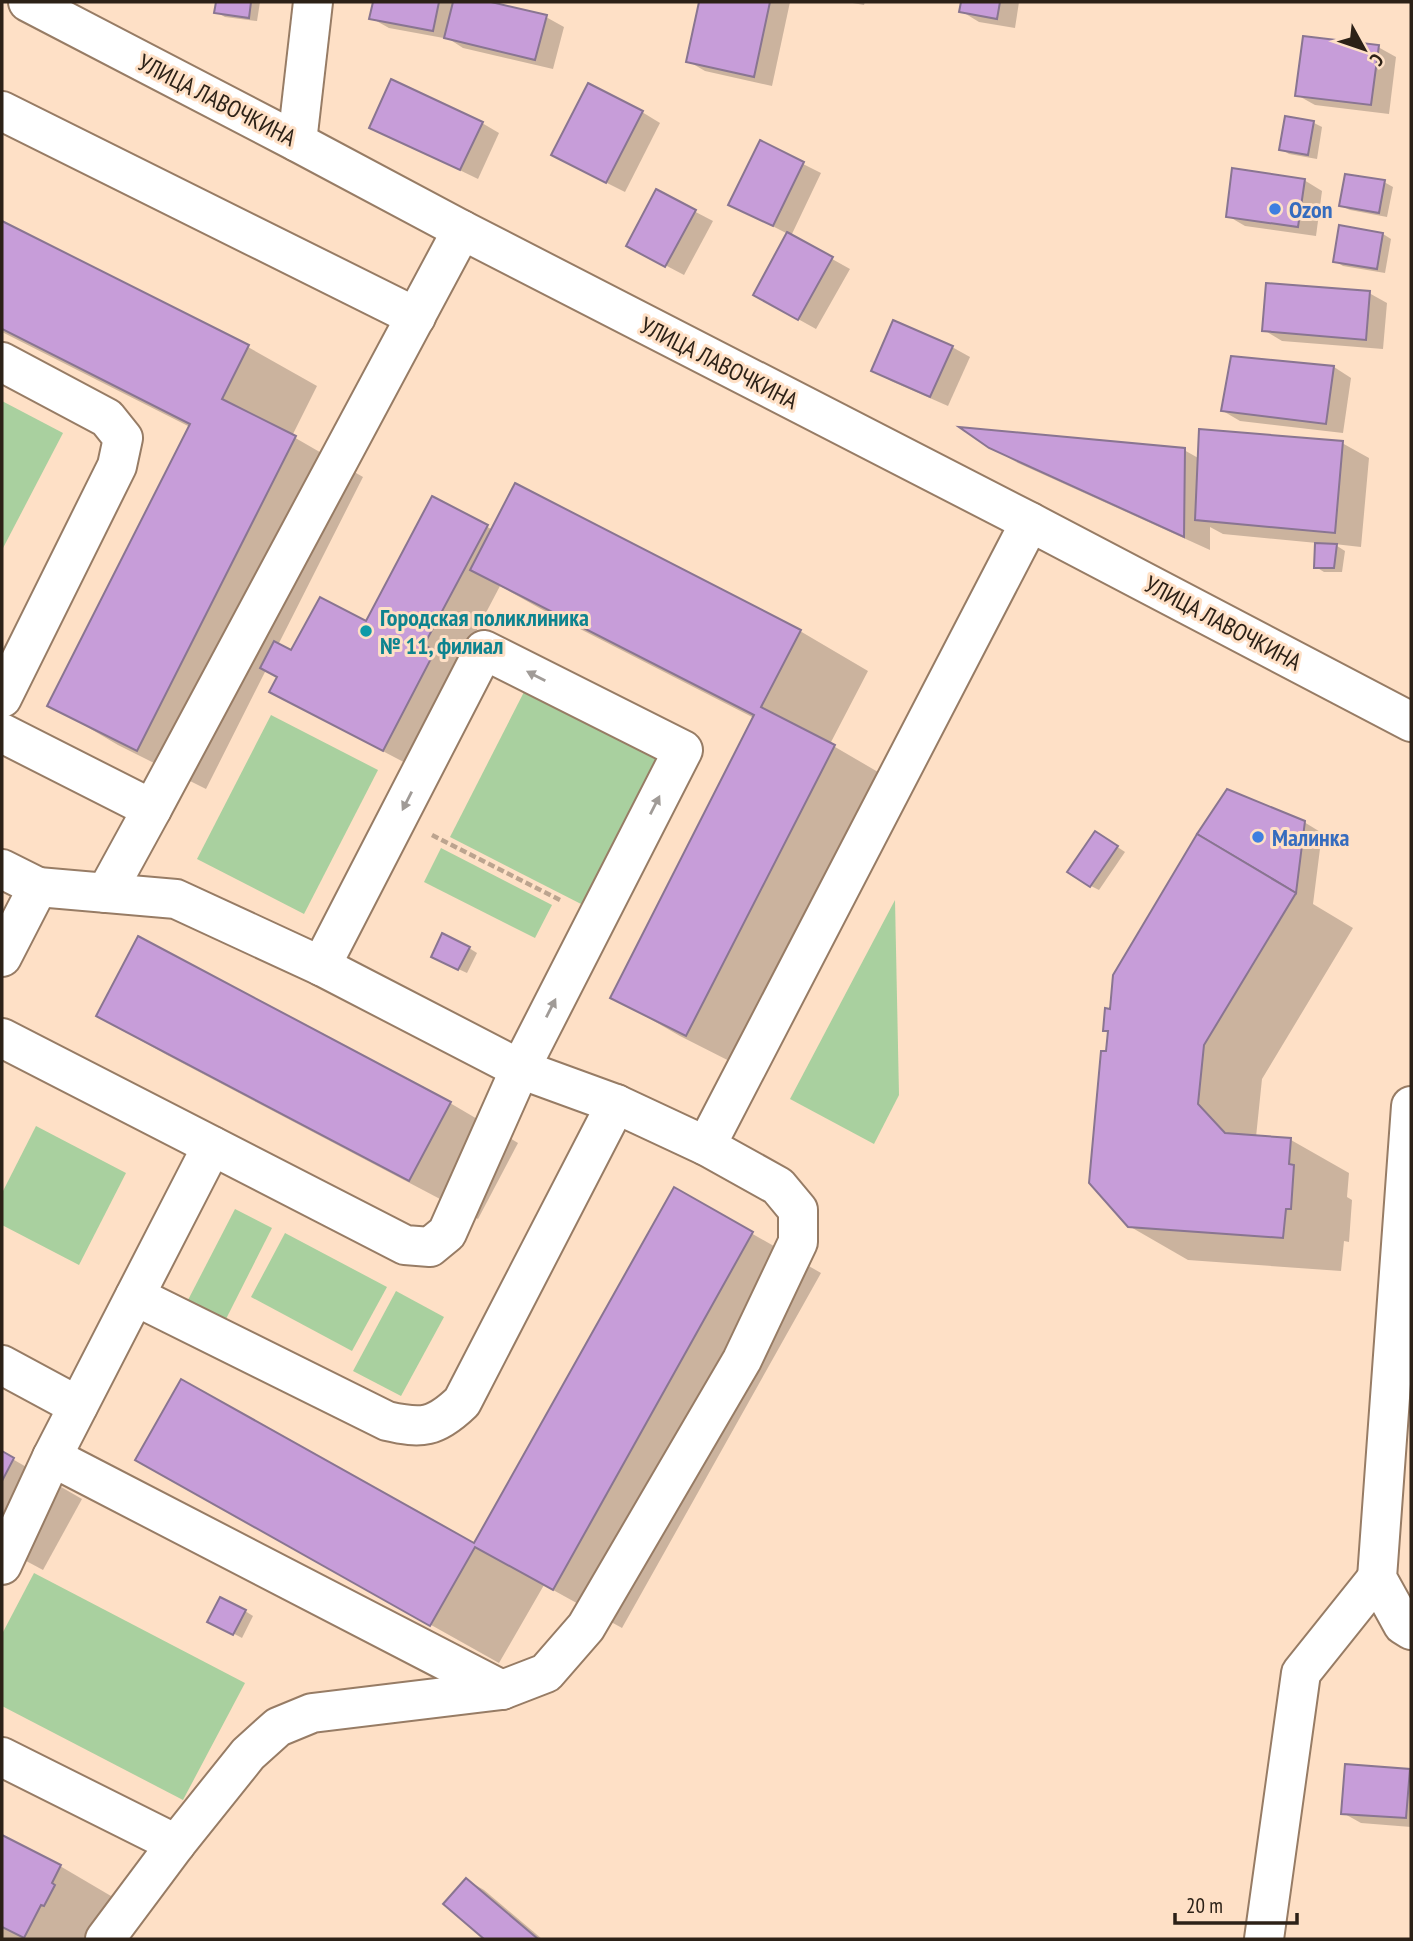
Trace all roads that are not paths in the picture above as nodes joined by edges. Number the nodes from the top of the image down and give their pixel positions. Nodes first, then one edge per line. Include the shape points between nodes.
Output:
1 (28, 2) edge
2 (313, 2) edge
3 (2, 111) edge
4 (297, 142) junction
5 (462, 230) junction
6 (416, 317) junction
7 (2, 362) edge
8 (1030, 522) junction
9 (2, 698) edge
10 (1411, 722) edge
11 (2, 733) edge
12 (152, 809) junction
13 (2, 869) edge
14 (38, 887) junction
15 (106, 893) junction
16 (2, 957) edge
17 (321, 967) junction
18 (2, 1038) edge
19 (520, 1069) junction
20 (616, 1104) junction
21 (1411, 1106) edge
22 (212, 1146) junction
23 (706, 1146) junction
24 (135, 1296) junction
25 (2, 1365) edge
26 (78, 1406) junction
27 (52, 1457) junction
28 (2, 1565) edge
29 (1377, 1578) junction
30 (1411, 1630) edge
31 (502, 1690) junction
32 (2, 1757) edge
33 (176, 1844) junction
34 (105, 1939) edge
35 (1264, 1939) edge

1 - 4 street, УЛИЦА ЛАВОЧКИНА
2 - 4 street
3 - 6 street
4 - 5 street, УЛИЦА ЛАВОЧКИНА
5 - 6 street
5 - 8 street, УЛИЦА ЛАВОЧКИНА
6 - 12 street
7 - 9 street via 107,418 124,438 117,466
8 - 10 street, УЛИЦА ЛАВОЧКИНА
8 - 23 street
11 - 12 street
12 - 15 street
13 - 14 street
14 - 15 street
14 - 16 street
15 - 17 street via 176,899
17 - 19 street
19 -> 17 street via 683,750 671,743 484,650
18 - 22 street
19 - 20 street
19 - 22 street via 447,1233 430,1247 405,1245
20 - 23 street
20 - 24 street via 461,1402 446,1418 429,1426 387,1421
21 - 29 street
22 - 24 street
23 - 31 street via 778,1186 798,1210 799,1242 742,1360 586,1627 546,1673
24 - 26 street
25 - 26 street
26 - 27 street
27 - 28 street
27 - 31 street
29 - 30 street via 1403,1625
29 - 35 street via 1301,1673
31 - 33 street via 312,1713 278,1727 248,1754
32 - 33 street
33 - 34 street

